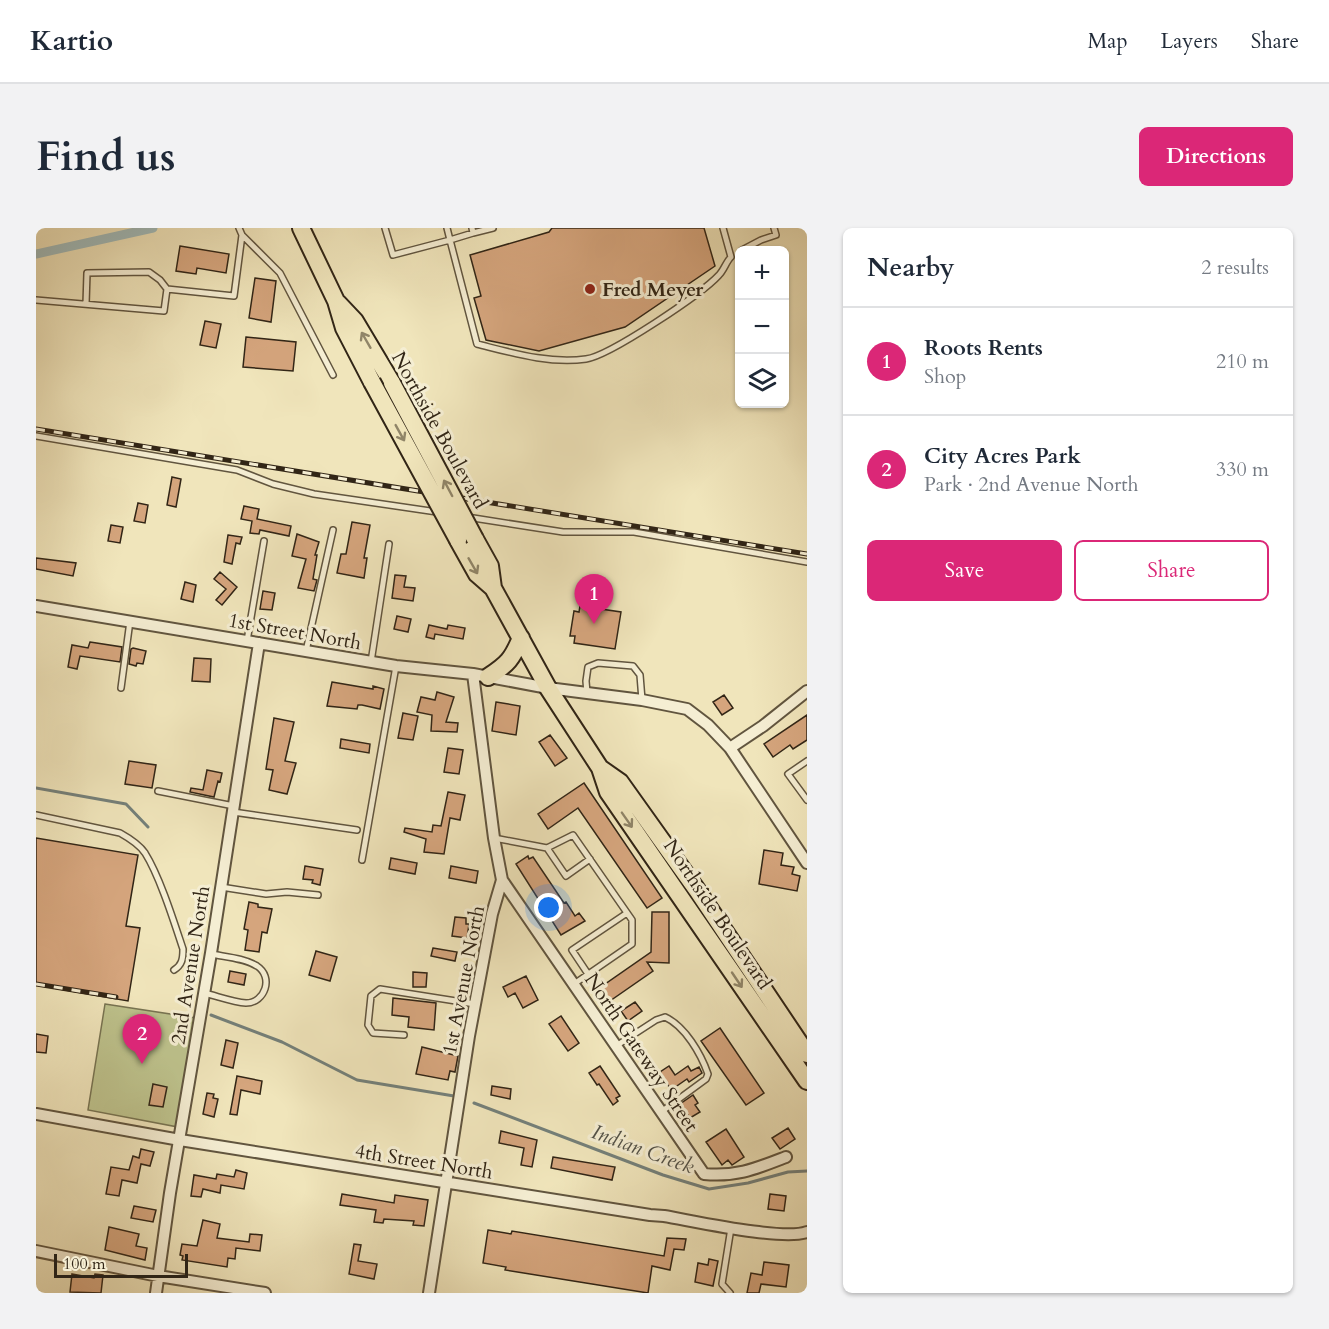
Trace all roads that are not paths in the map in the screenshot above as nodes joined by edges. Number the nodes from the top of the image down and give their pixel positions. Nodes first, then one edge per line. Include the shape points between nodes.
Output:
1 (239, 228) edge
2 (301, 228) edge
3 (385, 228) edge
4 (447, 228) edge
5 (492, 228) edge
6 (723, 228) edge
7 (774, 228) edge
8 (473, 231) edge
9 (242, 235) junction
10 (450, 240) junction
11 (750, 246) edge
12 (735, 254) edge
13 (731, 256) junction
14 (167, 289) junction
15 (36, 300) edge
16 (336, 300) junction
17 (86, 304) junction
18 (333, 375) dead end
19 (36, 436) edge
20 (333, 530) dead end
21 (467, 540) junction
22 (264, 541) dead end
23 (389, 544) dead end
24 (807, 562) edge
25 (36, 606) edge
26 (130, 621) junction
27 (521, 638) junction
28 (247, 641) junction
29 (259, 643) junction
30 (306, 651) junction
31 (370, 662) junction
32 (396, 666) junction
33 (481, 676) junction
34 (121, 688) dead end
35 (548, 688) junction
36 (807, 691) edge
37 (587, 693) junction
38 (642, 700) junction
39 (730, 748) junction
40 (807, 761) edge
41 (600, 768) junction
42 (158, 791) dead end
43 (807, 800) edge
44 (233, 809) junction
45 (36, 815) edge
46 (357, 830) dead end
47 (494, 838) junction
48 (548, 848) junction
49 (590, 859) junction
50 (362, 860) dead end
51 (807, 863) edge
52 (502, 880) junction
53 (221, 887) junction
54 (318, 895) dead end
55 (627, 913) junction
56 (211, 954) junction
57 (174, 970) dead end
58 (588, 974) junction
59 (574, 984) junction
60 (204, 993) junction
61 (475, 1004) junction
62 (404, 1035) dead end
63 (616, 1046) junction
64 (807, 1054) edge
65 (807, 1081) edge
66 (661, 1112) junction
67 (36, 1114) edge
68 (180, 1140) junction
69 (786, 1157) dead end
70 (446, 1183) junction
71 (731, 1227) junction
72 (807, 1232) edge
73 (36, 1251) edge
74 (158, 1276) junction
75 (156, 1293) edge
76 (265, 1293) edge
77 (429, 1293) edge
78 (730, 1293) edge

1 - 9 lane
2 - 16 main road, Northside Boulevard
3 - 10 lane via 393,255
4 - 10 lane
5 - 8 lane
6 - 13 lane
7 - 11 lane via 776,235
8 - 10 lane
9 - 14 lane via 234,296
9 - 18 lane via 280,273
10 - 13 lane via 477,344 561,361 589,359 624,342 720,274
12 - 13 lane
14 - 17 lane via 164,311
14 - 17 lane via 149,272 87,273
15 - 17 lane
16 -> 21 main road, Northside Boulevard, bridge via 344,328 372,382
21 -> 16 main road, Northside Boulevard, bridge via 392,384 355,321
19 - 24 lane via 237,470 314,494 564,532 634,532
20 - 30 lane
21 - 27 main road, Northside Boulevard via 477,574 493,588
22 - 28 lane
23 - 31 lane
25 - 26 street, 1st Street North
26 - 28 street, 1st Street North
26 - 34 lane
27 - 33 main road via 507,665
27 - 35 main road, Northside Boulevard
28 - 29 street, 1st Street North
29 - 30 street, 1st Street North
29 - 44 street, 2nd Avenue North
30 - 31 street, 1st Street North
31 - 32 street, 1st Street North
32 - 33 street, 1st Street North
32 - 50 lane
33 - 35 street, 1st Street North
33 - 47 street, 1st Avenue North
35 - 37 street, 1st Street North
35 - 41 main road, Northside Boulevard
36 - 39 street
37 - 38 street, 1st Street North
37 - 38 lane via 588,667 598,663 633,666 640,675
38 - 39 street, 1st Street North via 687,709
39 - 51 street, 1st Street North
40 - 43 lane via 788,774
41 - 64 main road, Northside Boulevard via 620,782
41 -> 65 main road, Northside Boulevard via 608,792
42 - 44 lane
44 - 46 lane
44 - 53 street, 2nd Avenue North
45 - 57 lane via 120,833 144,852 183,950 179,967
47 - 48 lane
47 - 52 street, 1st Avenue North
48 - 49 lane via 573,835
48 - 49 lane via 566,876
49 - 55 lane
52 - 59 street, North Gateway Street
52 - 61 street, 1st Avenue North
53 - 54 lane via 266,894
53 - 56 street, 2nd Avenue North
55 - 58 lane via 632,920 632,944
55 - 58 lane via 572,950
56 - 60 street, 2nd Avenue North
56 - 60 lane via 257,966 266,979 266,987 255,1002 245,1003
58 - 59 lane
59 - 63 street, North Gateway Street
60 - 68 street, 2nd Avenue North
61 - 62 lane via 380,990 371,996 368,1025 373,1033
61 - 70 street, 1st Avenue North
63 - 66 street, North Gateway Street
63 - 66 lane via 665,1017 674,1021 691,1043 708,1074 706,1079
66 - 69 street, North Gateway Street via 704,1174 727,1176
67 - 68 street, 4th Street North
68 - 70 street, 4th Street North
68 - 74 street, 2nd Avenue North
70 - 71 street, 4th Street North
70 - 77 street, 1st Avenue North
71 - 72 street, 4th Street North via 767,1233
71 - 78 lane via 722,1284
73 - 74 street
74 - 75 street, 2nd Avenue North
74 - 76 street

